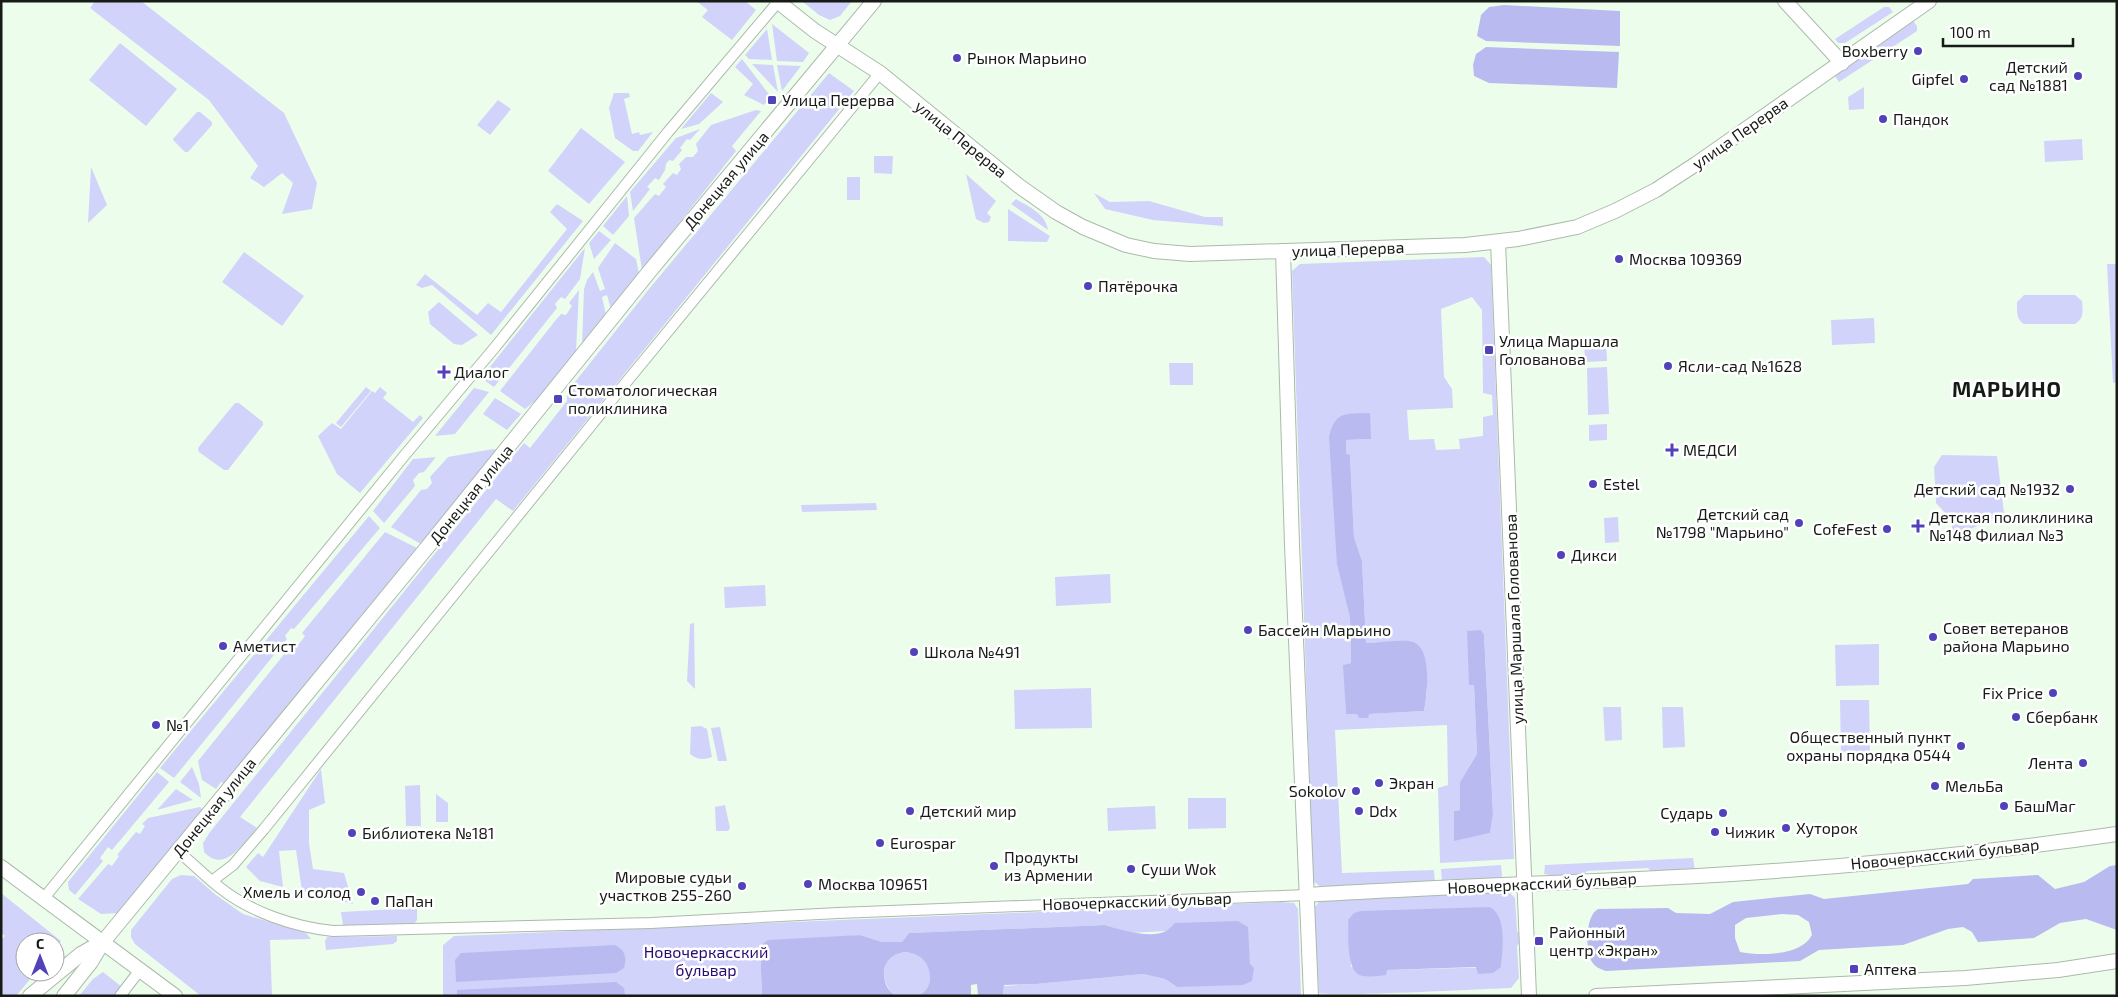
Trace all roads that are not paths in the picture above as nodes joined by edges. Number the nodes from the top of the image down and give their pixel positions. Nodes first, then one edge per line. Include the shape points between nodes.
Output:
1 (778, 1) edge
2 (874, 1) edge
3 (1785, 1) edge
4 (1929, 1) edge
5 (838, 45) junction
6 (1842, 63) junction
7 (880, 73) junction
8 (1498, 242) junction
9 (1283, 251) junction
10 (2117, 834) edge
11 (178, 851) junction
12 (1, 866) edge
13 (212, 880) junction
14 (1525, 883) junction
15 (1306, 895) junction
16 (44, 898) junction
17 (103, 942) junction
18 (2117, 961) edge
19 (140, 970) junction
20 (30, 996) edge
21 (64, 996) edge
22 (120, 996) edge
23 (175, 996) edge
24 (1311, 996) edge
25 (1529, 996) edge
26 (1596, 996) edge

1 - 5 street, улица Перерва
1 - 16 street
2 - 5 street, Донецкая улица
3 - 6 street
4 - 6 street, улица Перерва
5 - 7 street, улица Перерва
5 - 11 street, Донецкая улица
6 - 8 street, улица Перерва via 1656,190 1577,227
7 - 9 street, улица Перерва via 1048,207 1126,245 1190,254
7 - 13 street via 264,829 233,865
8 - 9 street, улица Перерва
8 - 14 street, улица Маршала Голованова
9 - 15 street
10 - 14 street, Новочеркасский бульвар via 1963,854 1793,869
11 - 13 street, Новочеркасский бульвар
11 - 17 street, Донецкая улица
12 - 16 street
13 - 15 street, Новочеркасский бульвар via 249,906 310,928 333,931 651,923 838,912
14 - 15 street, Новочеркасский бульвар
14 - 25 street, улица Маршала Голованова
15 - 24 street
16 - 17 street
17 - 19 street
17 - 20 street, Донецкая улица via 81,954
17 - 21 street, Донецкая улица
18 - 26 street via 1965,978
19 - 22 street
19 - 23 street

